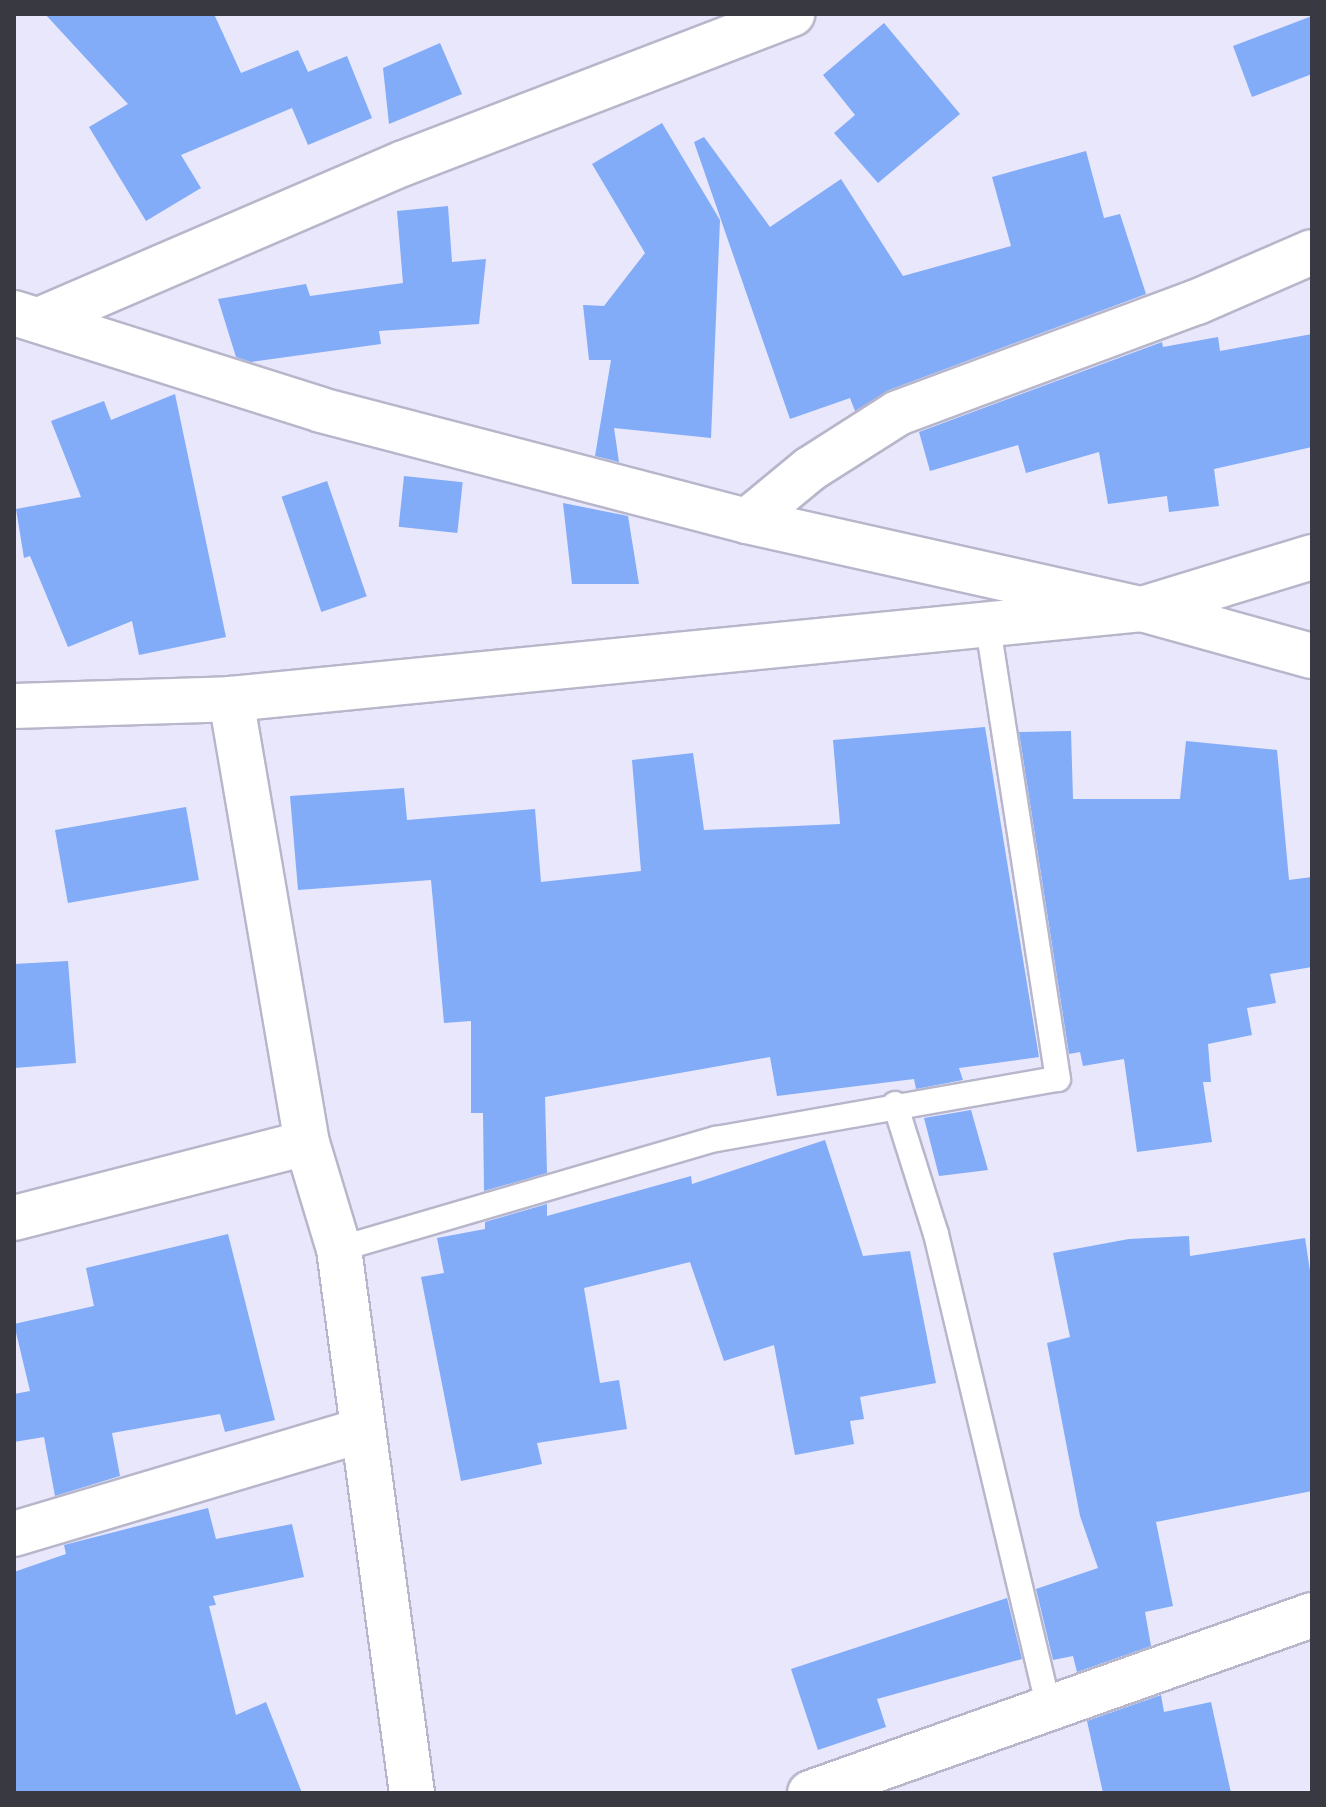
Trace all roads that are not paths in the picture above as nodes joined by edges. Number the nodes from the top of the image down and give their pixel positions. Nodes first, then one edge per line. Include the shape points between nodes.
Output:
1 (792, 14) edge
2 (1312, 252) edge
3 (26, 316) edge
4 (747, 521) junction
5 (1312, 557) edge
6 (1142, 609) junction
7 (987, 621) junction
8 (1312, 656) edge
9 (231, 699) junction
10 (14, 706) edge
11 (895, 1104) junction
12 (307, 1143) junction
13 (14, 1218) edge
14 (339, 1249) junction
15 (363, 1430) junction
16 (14, 1534) edge
17 (1312, 1615) edge
18 (1049, 1708) junction
19 (412, 1793) edge
20 (810, 1793) edge

1 - 3 street
2 - 4 street via 1197,302 898,413 810,469
3 - 4 street via 321,410
4 - 6 street
5 - 6 street
6 - 7 street
6 - 8 street
7 - 9 street
7 - 11 lane via 1060,1072 1051,1084
9 - 10 street
9 - 12 street
11 - 14 lane via 716,1139
11 - 18 lane via 936,1234
12 - 13 street
12 - 14 street
14 - 15 street
15 - 16 street
15 - 19 street
17 - 18 street
18 - 20 street

